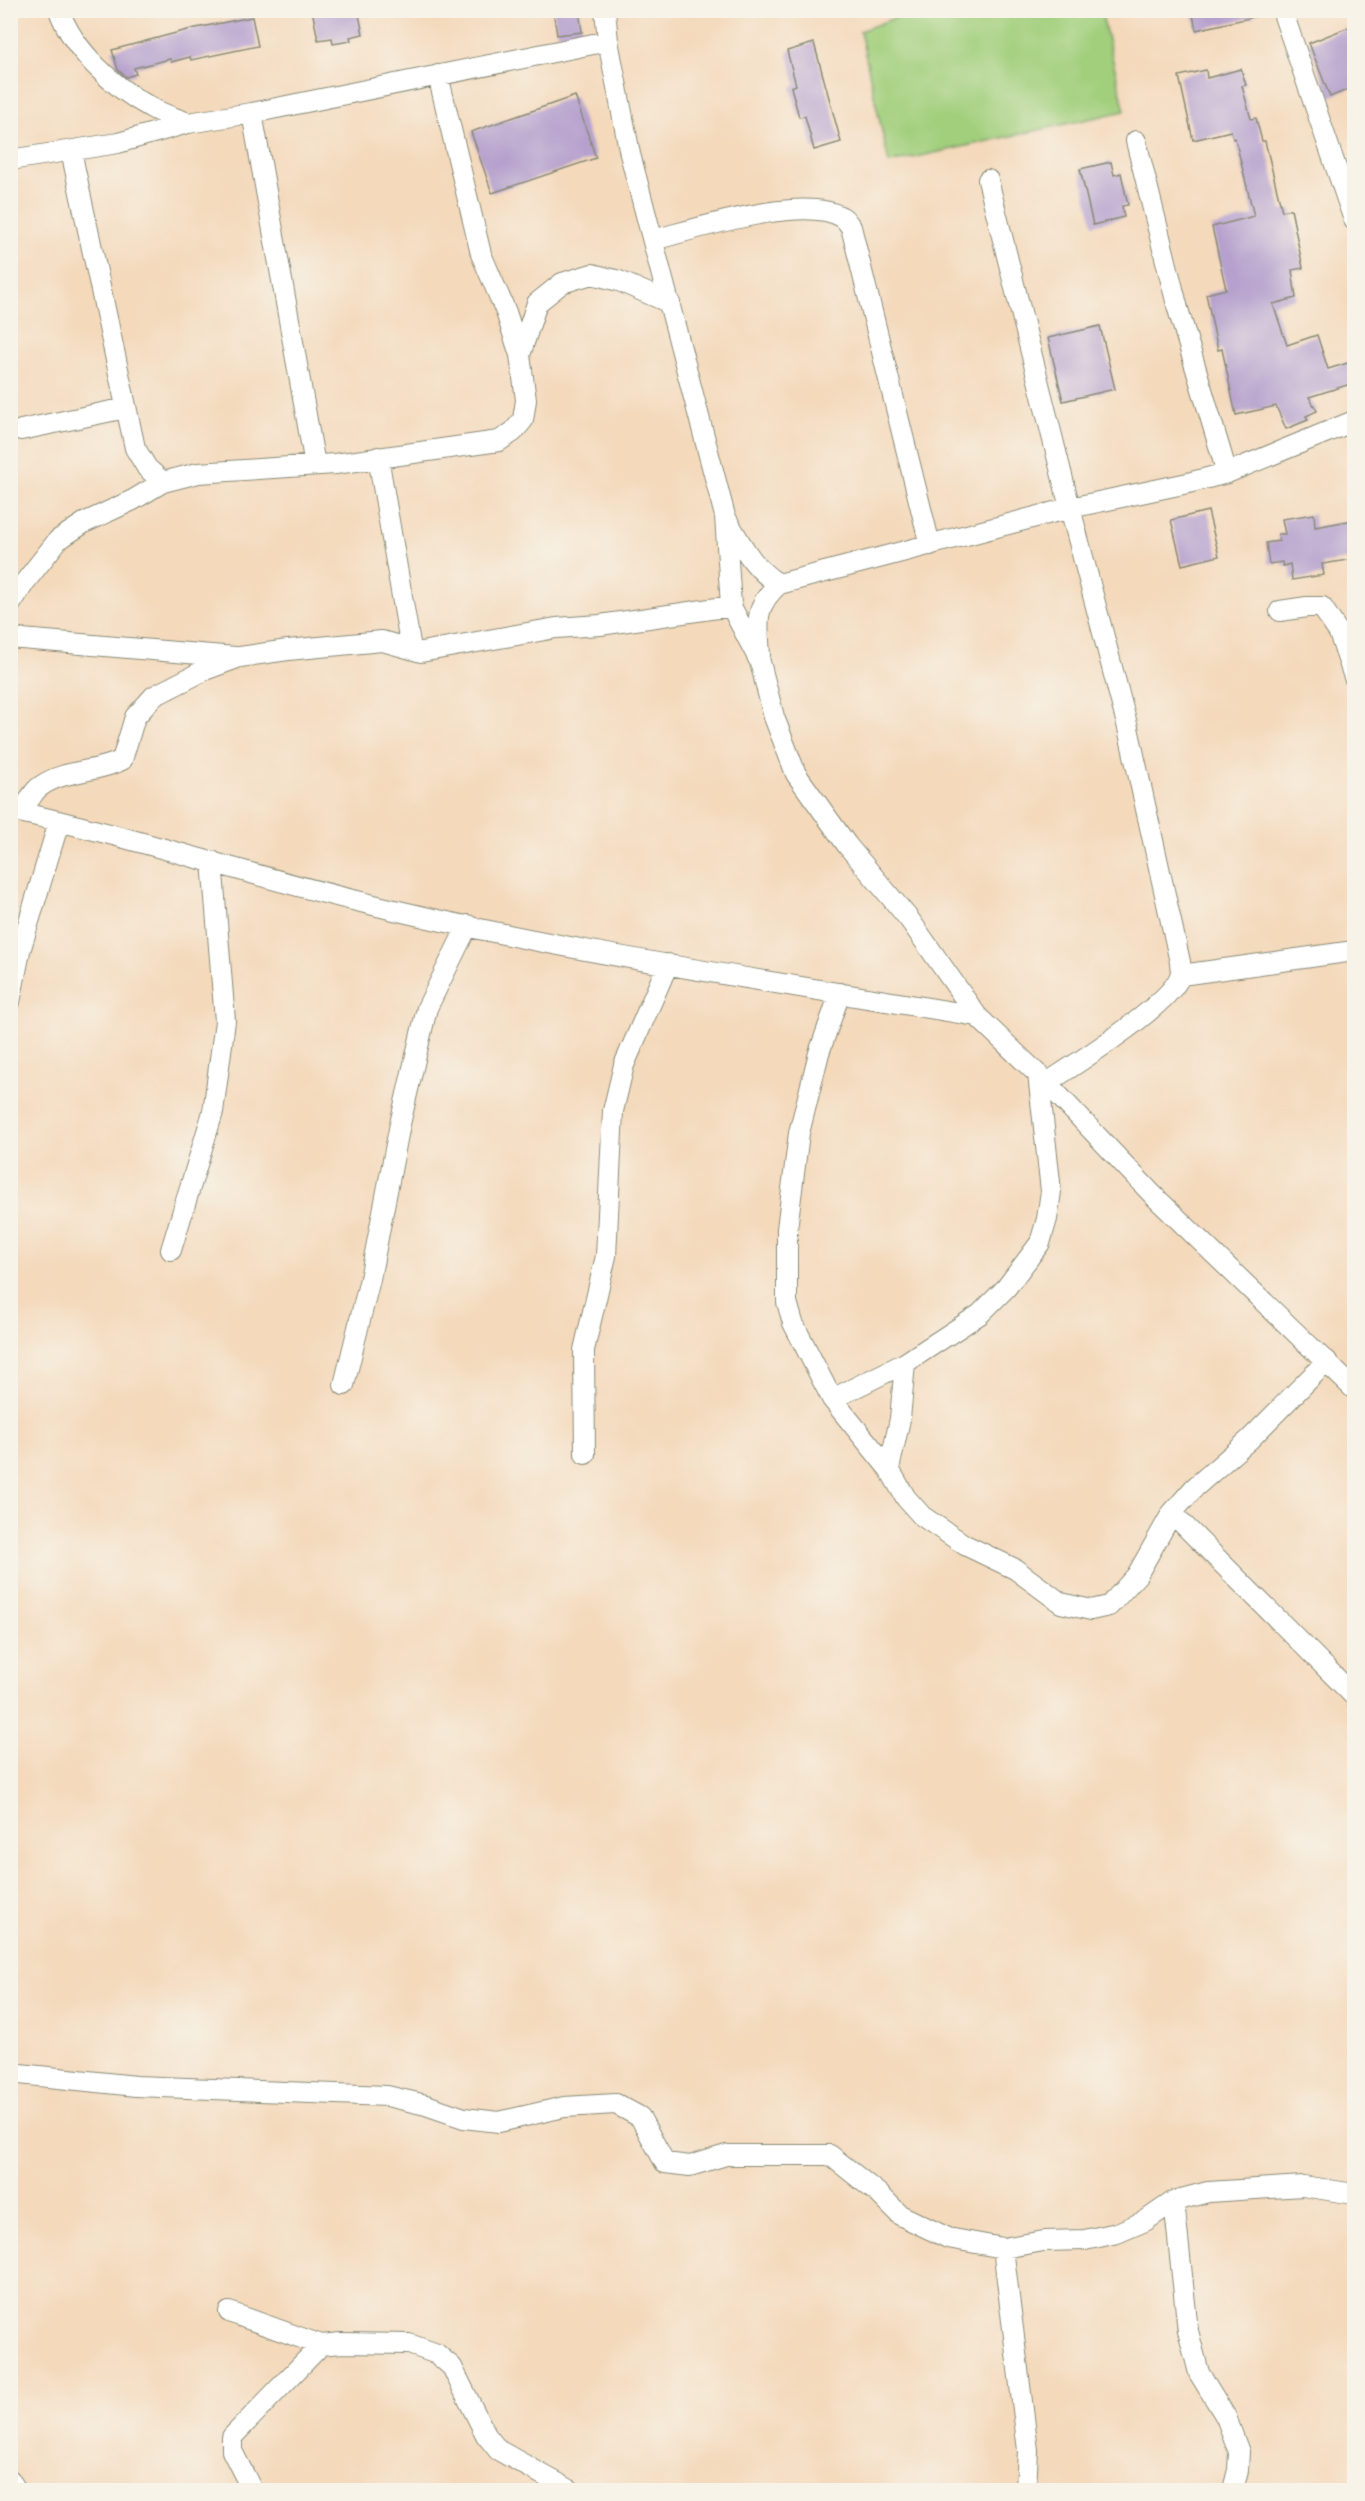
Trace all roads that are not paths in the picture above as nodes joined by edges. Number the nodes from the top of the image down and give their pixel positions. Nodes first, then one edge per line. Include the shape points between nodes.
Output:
1 (59, 10) edge
2 (605, 10) edge
3 (1282, 10) edge
4 (608, 40) junction
5 (438, 75) junction
6 (252, 113) junction
7 (188, 123) junction
8 (1136, 141) dead end
9 (71, 151) junction
10 (10, 160) edge
11 (988, 180) dead end
12 (1354, 220) edge
13 (653, 240) junction
14 (670, 303) junction
15 (520, 355) junction
16 (126, 408) junction
17 (1354, 421) edge
18 (21, 430) dead end
19 (378, 458) junction
20 (315, 465) junction
21 (1227, 473) junction
22 (163, 482) junction
23 (1070, 508) junction
24 (725, 516) junction
25 (930, 545) junction
26 (779, 584) junction
27 (10, 605) edge
28 (731, 606) junction
29 (1280, 611) dead end
30 (10, 638) edge
31 (411, 649) junction
32 (240, 657) junction
33 (760, 662) junction
34 (1354, 677) edge
35 (16, 811) edge
36 (59, 822) junction
37 (212, 861) junction
38 (468, 926) junction
39 (1354, 951) edge
40 (668, 964) junction
41 (1181, 975) junction
42 (840, 993) junction
43 (10, 1002) edge
44 (977, 1016) junction
45 (1042, 1079) junction
46 (171, 1250) dead end
47 (1327, 1361) junction
48 (904, 1363) junction
49 (344, 1385) dead end
50 (1354, 1389) edge
51 (832, 1399) junction
52 (585, 1454) dead end
53 (889, 1469) junction
54 (1172, 1513) junction
55 (1354, 1696) edge
56 (10, 2073) edge
57 (1354, 2194) edge
58 (1174, 2201) junction
59 (1003, 2248) junction
60 (229, 2312) dead end
61 (321, 2345) junction
62 (10, 2480) edge
63 (16, 2490) edge
64 (252, 2490) edge
65 (570, 2490) edge
66 (1026, 2490) edge
67 (1233, 2490) edge

1 - 7 street via 78,45 110,78 150,107
2 - 4 street
3 - 12 street
4 - 5 street
4 - 13 street via 630,154
5 - 6 street
5 - 15 street via 481,254
6 - 7 street
6 - 20 street
7 - 9 street via 140,138
8 - 21 street via 1178,309
9 - 10 street
9 - 16 street
11 - 23 street
13 - 14 street
13 - 25 street via 749,216 791,210 843,217 851,228
14 - 15 street via 592,274 562,283 537,303
14 - 24 street
15 - 19 street via 526,400 523,420 513,432 499,441
16 - 18 street
16 - 22 street via 135,448 147,468
17 - 21 street
19 - 20 street
19 - 31 street
20 - 22 street via 198,473
21 - 23 street
22 - 27 street via 58,540
23 - 25 street
23 - 41 street via 1128,728
24 - 26 street via 750,559
24 - 28 street
25 - 26 street
26 - 33 street via 765,596 757,615
28 - 31 street via 556,628 432,651
28 - 33 street
29 - 34 street via 1322,607 1340,633
30 - 32 street
31 - 32 street via 382,641
32 - 35 street via 154,696 135,717 122,760 39,786
33 - 44 street via 774,717 796,774 847,845 909,919
35 - 36 street
36 - 37 street
36 - 43 street via 20,951
37 - 38 street via 357,902
37 - 46 street via 225,1021 213,1112
38 - 40 street
38 - 49 street via 427,1008
39 - 41 street
40 - 42 street
40 - 52 street via 624,1065 613,1111 606,1256 584,1350
41 - 45 street via 1138,1021
42 - 44 street
42 - 51 street via 819,1053 799,1133 787,1229 787,1302 793,1323
44 - 45 street
45 - 47 street via 1153,1195
45 - 48 street via 1051,1191 1040,1243 1006,1288 980,1314
47 - 50 street
47 - 54 street
48 - 51 street
48 - 53 street via 900,1419
51 - 53 street
53 - 54 street via 906,1498 929,1521 965,1545 1015,1569 1060,1603 1091,1610 1109,1606 1137,1575
54 - 55 street
56 - 59 street via 136,2086 387,2096 464,2118 499,2122 564,2107 616,2104 640,2117 665,2163 690,2166 726,2154 830,2155 900,2215 948,2238
57 - 58 street via 1303,2186 1208,2192
58 - 59 street via 1145,2221 1117,2233
58 - 67 street via 1188,2331 1199,2373 1226,2417 1239,2452
59 - 66 street via 1028,2450
60 - 61 street
61 - 64 street via 232,2437 232,2451
61 - 65 street via 409,2344 437,2354 452,2367 486,2435 498,2450
62 - 63 street

